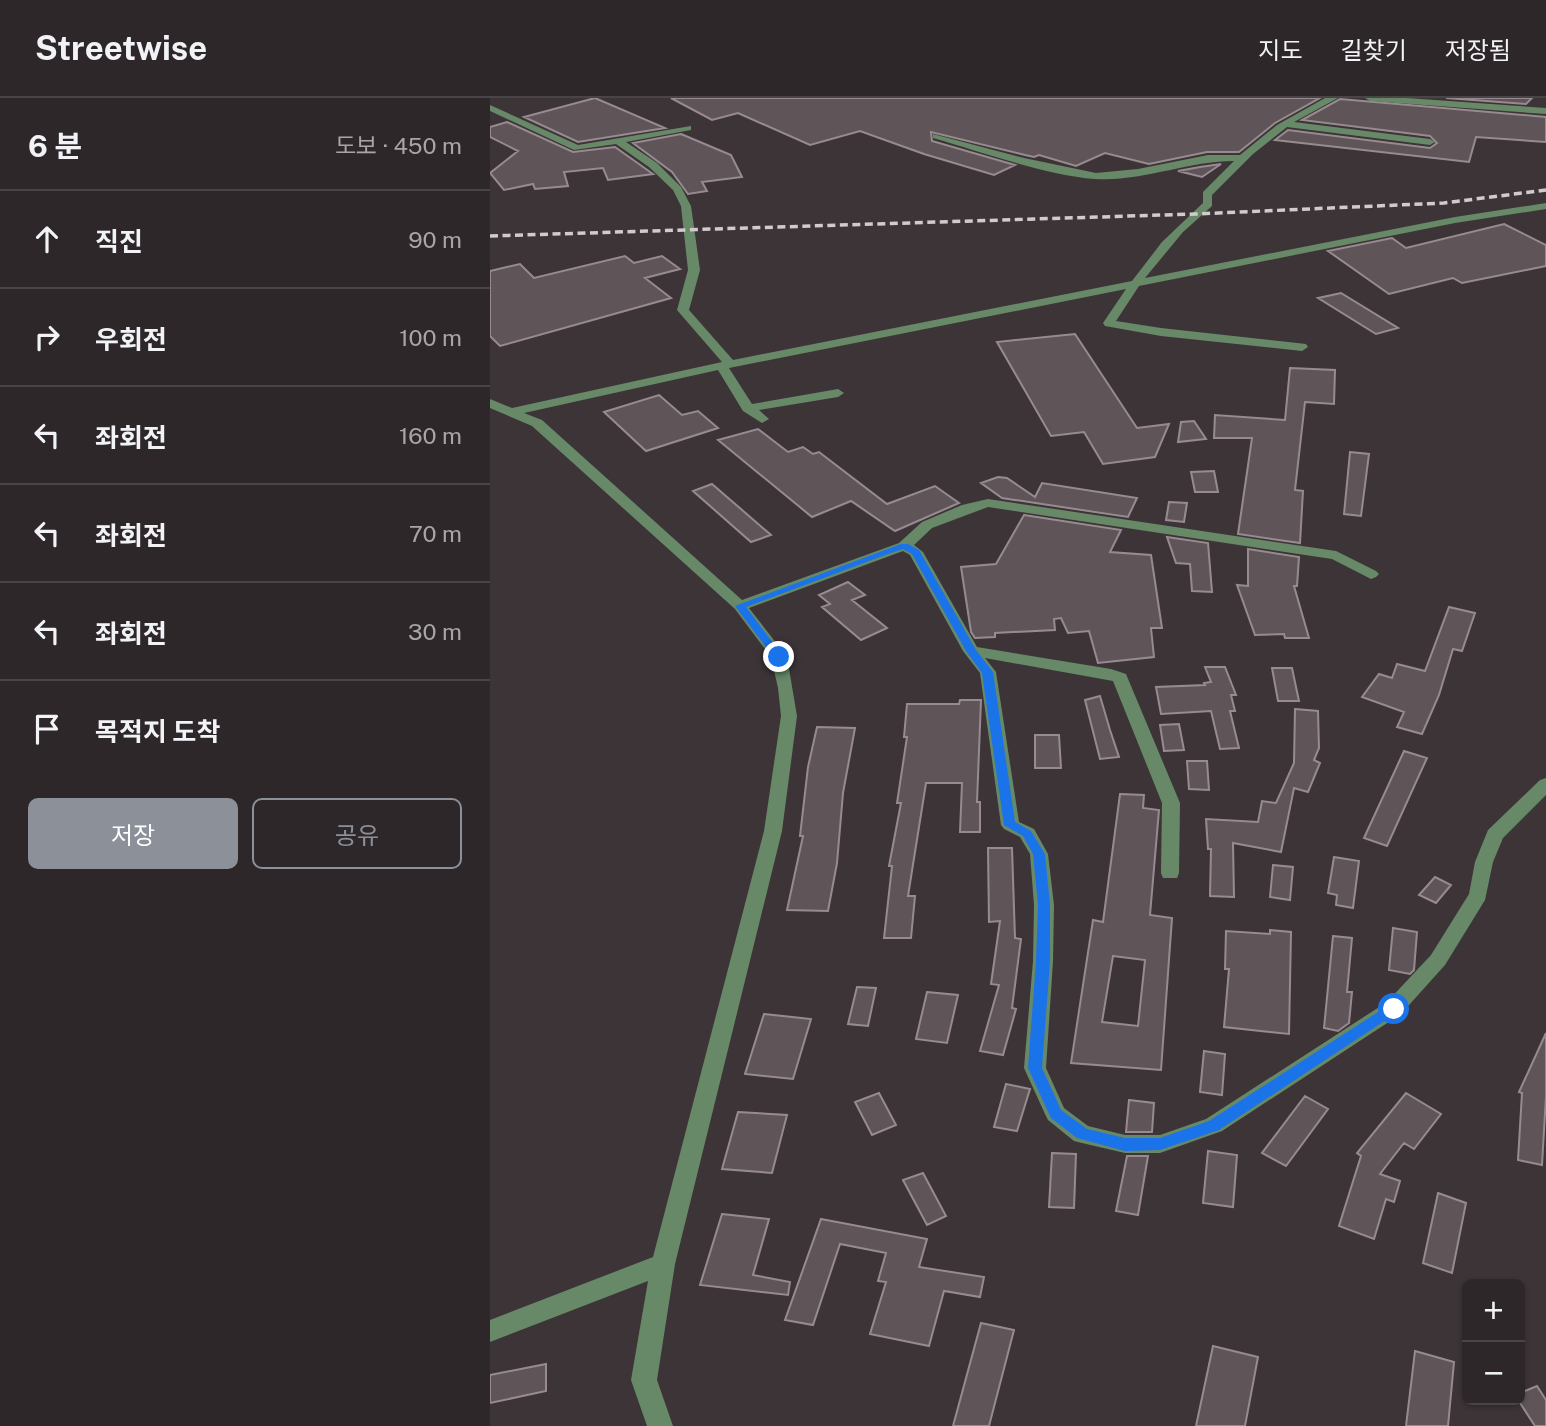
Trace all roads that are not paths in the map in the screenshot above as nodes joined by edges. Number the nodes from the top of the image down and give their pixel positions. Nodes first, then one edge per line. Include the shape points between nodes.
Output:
1 (1333, 98) edge
2 (1370, 98) edge
3 (490, 108) edge
4 (1546, 111) edge
5 (1285, 124) junction
6 (688, 128) dead end
7 (936, 136) dead end
8 (618, 141) junction
9 (1430, 142) dead end
10 (1241, 158) junction
11 (1546, 206) edge
12 (1132, 285) junction
13 (1301, 347) dead end
14 (725, 365) junction
15 (838, 393) dead end
16 (490, 403) edge
17 (748, 408) junction
18 (514, 411) junction
19 (762, 419) dead end
20 (904, 546) junction
21 (1371, 574) dead end
22 (740, 606) junction
23 (971, 651) junction
24 (1546, 785) edge
25 (1170, 873) dead end
26 (663, 1264) junction
27 (490, 1331) edge
28 (660, 1426) edge

1 - 5 street
2 - 4 street
3 - 8 street via 577,148
5 - 9 street
5 - 10 street
6 - 8 street
7 - 10 street via 1096,176 1208,158
8 - 14 street via 653,166 677,189 686,206 694,270 683,310
10 - 12 street via 1207,194 1208,204
11 - 12 street
12 - 13 street via 1109,323
12 - 14 street
14 - 17 street
14 - 18 street
15 - 17 street
16 - 18 street
17 - 19 street
18 - 22 street via 537,423
20 - 21 street via 927,525 988,503 1336,555
20 - 22 street
20 - 23 street via 916,552
22 - 26 street via 779,657 789,716 773,831
23 - 24 street via 988,672 1010,825 1027,834 1039,854 1043,961 1035,1068 1056,1114 1082,1134 1125,1144 1160,1144 1214,1125 1394,1009 1438,960 1478,895 1495,835
23 - 25 street via 1120,678 1171,803
26 - 27 street
26 - 28 street via 644,1380

